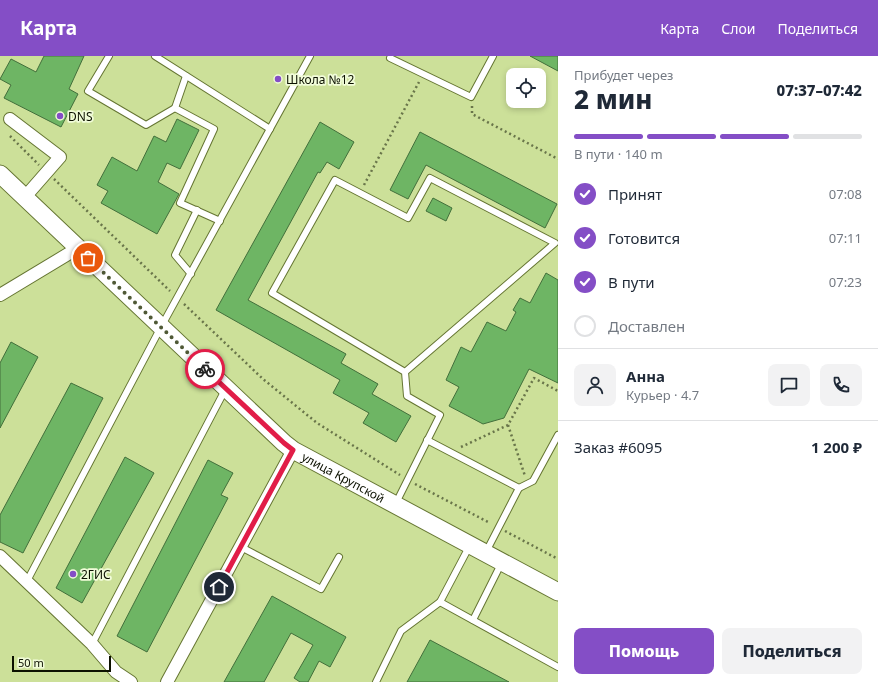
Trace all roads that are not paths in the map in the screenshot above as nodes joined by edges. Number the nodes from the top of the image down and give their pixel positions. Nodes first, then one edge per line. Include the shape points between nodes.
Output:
1 (109, 56) edge
2 (155, 56) edge
3 (310, 56) edge
4 (493, 56) edge
5 (390, 58) dead end
6 (186, 76) junction
7 (175, 108) junction
8 (10, 119) dead end
9 (270, 129) junction
10 (0, 174) edge
11 (25, 197) junction
12 (197, 210) junction
13 (220, 221) junction
14 (78, 248) junction
15 (191, 274) junction
16 (0, 295) edge
17 (162, 327) junction
18 (405, 372) junction
19 (226, 388) junction
20 (558, 435) edge
21 (427, 440) junction
22 (293, 450) junction
23 (519, 488) junction
24 (395, 504) junction
25 (470, 545) junction
26 (241, 547) junction
27 (485, 553) junction
28 (0, 556) edge
29 (339, 557) dead end
30 (502, 562) junction
31 (27, 581) junction
32 (558, 592) edge
33 (440, 602) junction
34 (473, 620) junction
35 (92, 644) junction
36 (558, 667) edge
37 (131, 682) edge
38 (167, 682) edge
39 (376, 682) edge

1 - 7 lane via 88,92 146,126
2 - 6 lane
3 - 9 lane
4 - 5 lane via 471,97
6 - 7 lane
6 - 9 lane
7 - 12 lane via 214,129 180,203
8 - 11 street via 60,157
9 - 13 lane
10 - 11 main road, улица Крупской
11 - 14 main road, улица Крупской
12 - 13 lane
12 - 15 lane via 175,255
13 - 15 lane
14 - 16 street
14 - 17 main road, улица Крупской
15 - 17 lane
17 - 19 main road, улица Крупской
17 - 31 lane
18 - 18 lane via 272,293 335,180 408,218 430,178 554,243
18 - 21 lane via 407,396 440,415
19 - 22 main road, улица Крупской
19 - 35 lane
20 - 23 lane via 533,481
21 - 23 lane
21 - 24 lane
22 - 24 main road, улица Крупской
22 - 26 street
23 - 27 lane
24 - 25 main road, улица Крупской
25 - 27 main road, улица Крупской
25 - 33 lane
26 - 29 lane via 321,589
26 - 38 street
27 - 30 main road, улица Крупской
28 - 31 street
30 - 32 main road, улица Крупской
30 - 34 lane
31 - 35 street
33 - 34 lane
33 - 39 lane via 401,631
34 - 36 lane
35 - 37 street via 116,672

